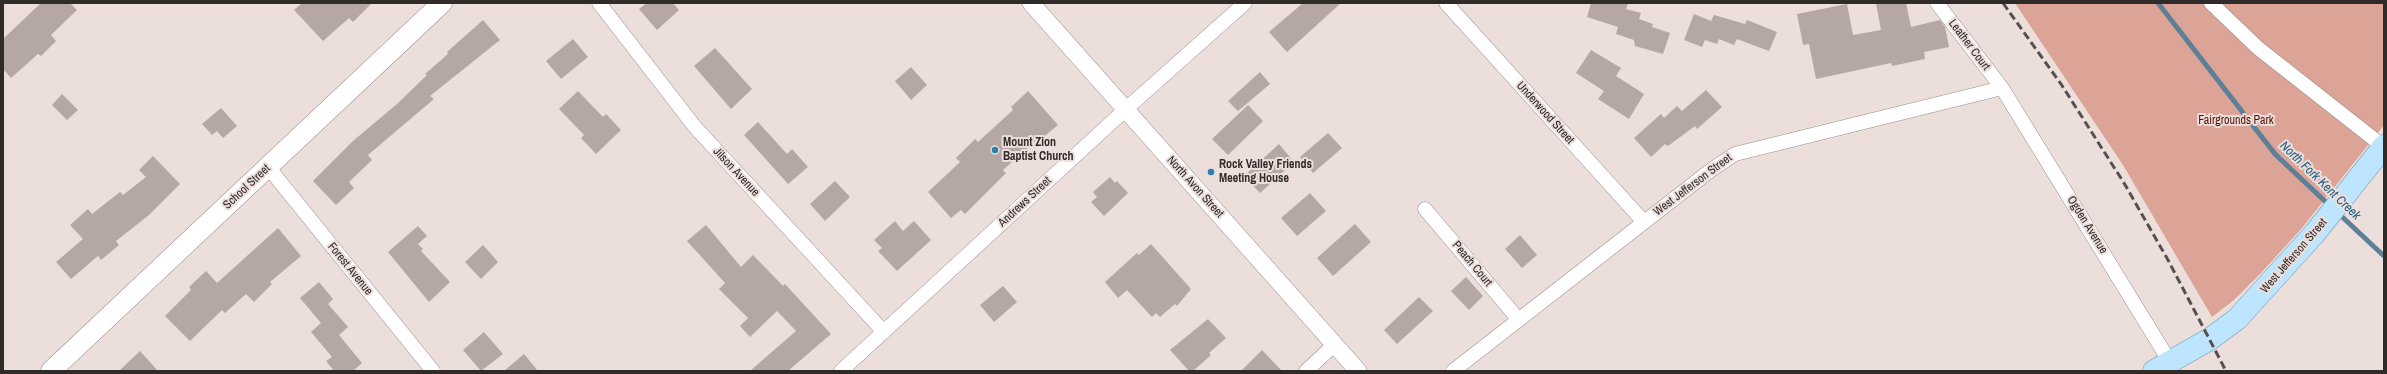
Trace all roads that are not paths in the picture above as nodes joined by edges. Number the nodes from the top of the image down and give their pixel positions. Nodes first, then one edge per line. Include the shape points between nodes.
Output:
1 (442, 3) edge
2 (599, 3) edge
3 (1031, 3) edge
4 (1245, 3) edge
5 (1446, 3) edge
6 (1937, 3) edge
7 (2210, 3) edge
8 (2002, 88) junction
9 (1126, 109) junction
10 (2384, 146) edge
11 (268, 167) junction
12 (1425, 209) dead end
13 (1644, 222) junction
14 (1519, 320) junction
15 (884, 332) junction
16 (1335, 344) junction
17 (2162, 367) edge
18 (51, 371) edge
19 (432, 371) edge
20 (841, 371) edge
21 (1306, 371) edge
22 (1358, 371) edge
23 (1454, 371) edge

1 - 11 main road, School Street
2 - 15 street, Jilson Avenue via 695,127
3 - 9 street, North Avon Street
4 - 9 street, Andrews Street
5 - 13 street, Underwood Street
6 - 8 street, Leather Court
7 - 10 street via 2258,48
8 - 13 street, West Jefferson Street via 1736,154
8 - 17 street, Ogden Avenue
9 - 15 street, Andrews Street
9 - 16 street, North Avon Street
10 - 17 main road, West Jefferson Street via 2315,233 2237,319 2210,339
11 - 18 main road, School Street
11 - 19 street, Forest Avenue
12 - 14 street, Peach Court
13 - 14 street, West Jefferson Street
14 - 23 street, West Jefferson Street
15 - 20 street, Andrews Street
16 - 21 street
16 - 22 street, North Avon Street

